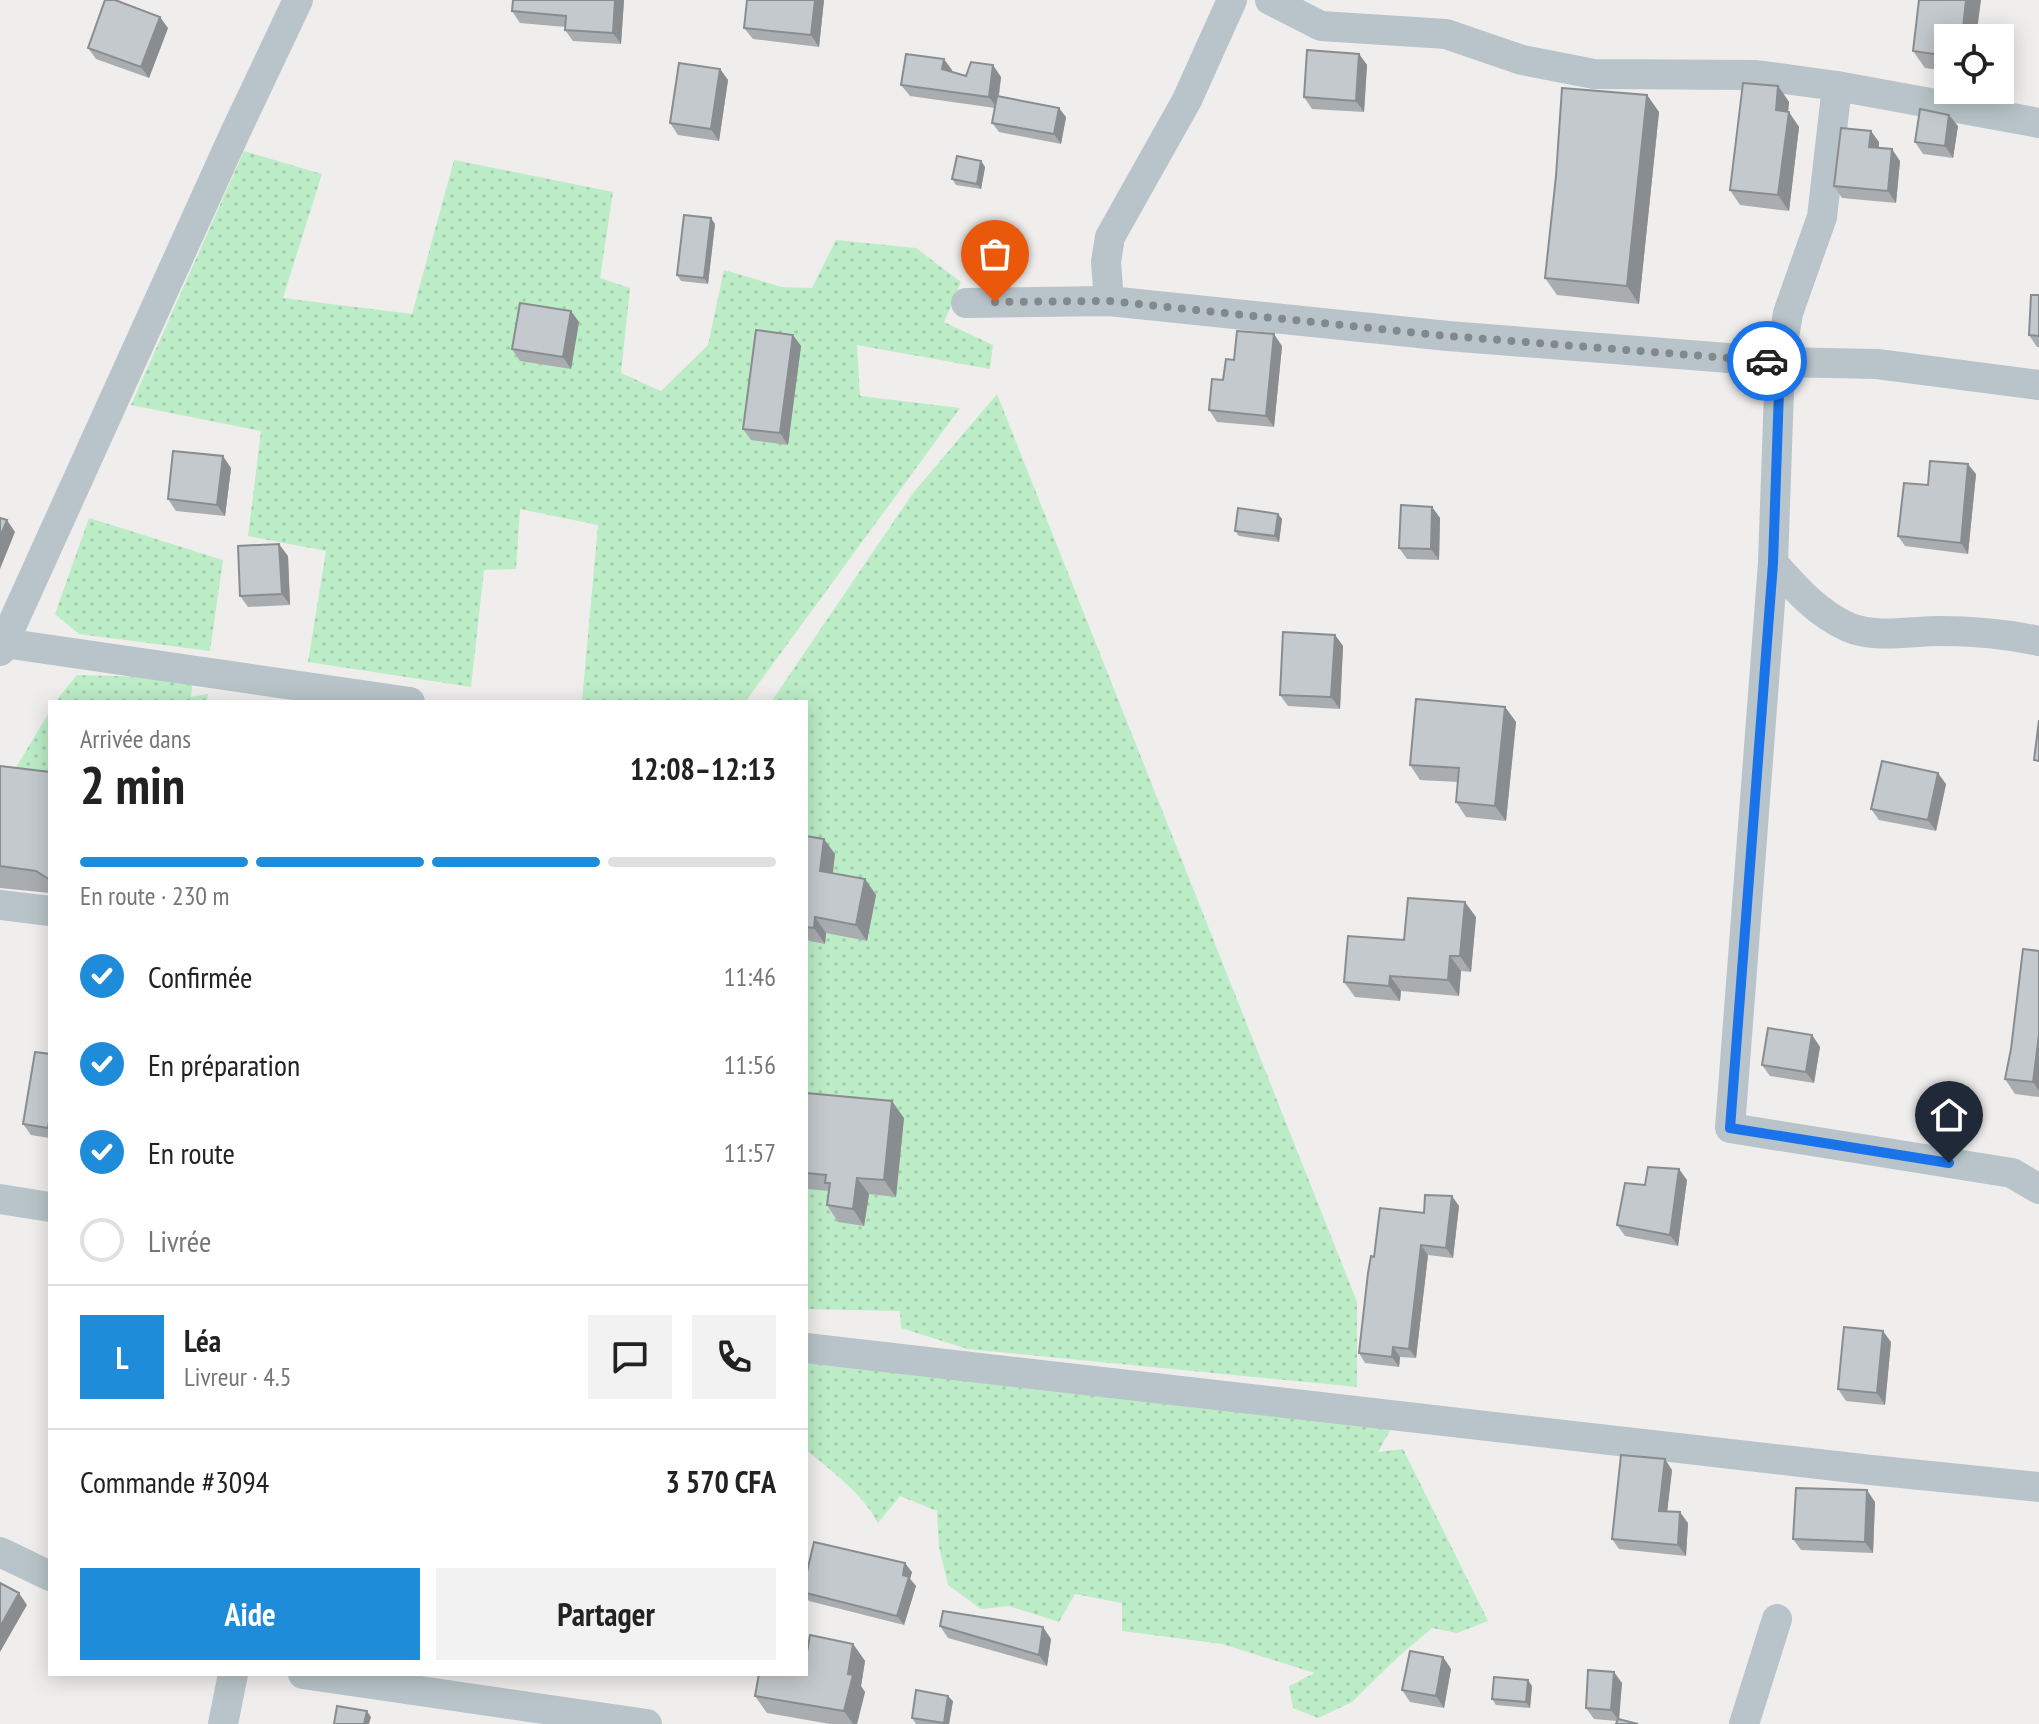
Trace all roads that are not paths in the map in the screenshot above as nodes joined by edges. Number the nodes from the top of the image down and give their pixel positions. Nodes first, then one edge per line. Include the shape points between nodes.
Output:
1 (298, 0) edge
2 (1232, 0) edge
3 (1270, 0) edge
4 (1837, 86) junction
5 (2039, 123) edge
6 (1109, 301) junction
7 (966, 303) dead end
8 (1780, 362) junction
9 (2039, 385) edge
10 (1773, 563) junction
11 (2039, 641) edge
12 (2, 647) edge
13 (395, 700) edge
14 (0, 905) edge
15 (48, 911) edge
16 (2039, 1189) edge
17 (0, 1199) edge
18 (48, 1207) edge
19 (808, 1348) edge
20 (2039, 1487) edge
21 (0, 1552) edge
22 (48, 1575) edge
23 (1777, 1619) dead end
24 (233, 1676) edge
25 (317, 1676) edge
26 (223, 1724) edge
27 (647, 1724) edge
28 (1744, 1724) edge

1 - 12 street
2 - 6 street via 1187,100 1110,237
3 - 4 street via 1321,26 1446,34 1522,60 1594,74 1756,75
4 - 5 street
4 - 8 street via 1822,217 1788,313
6 - 7 street
6 - 8 street via 1448,336
8 - 9 street via 1877,364
8 - 10 street
10 - 11 street via 1808,602 1848,627 1876,634 1942,631
10 - 16 street via 1730,1128 2012,1173
12 - 13 street
14 - 15 street
17 - 18 street
19 - 20 street
21 - 22 street
23 - 28 street
24 - 26 street
25 - 27 street

